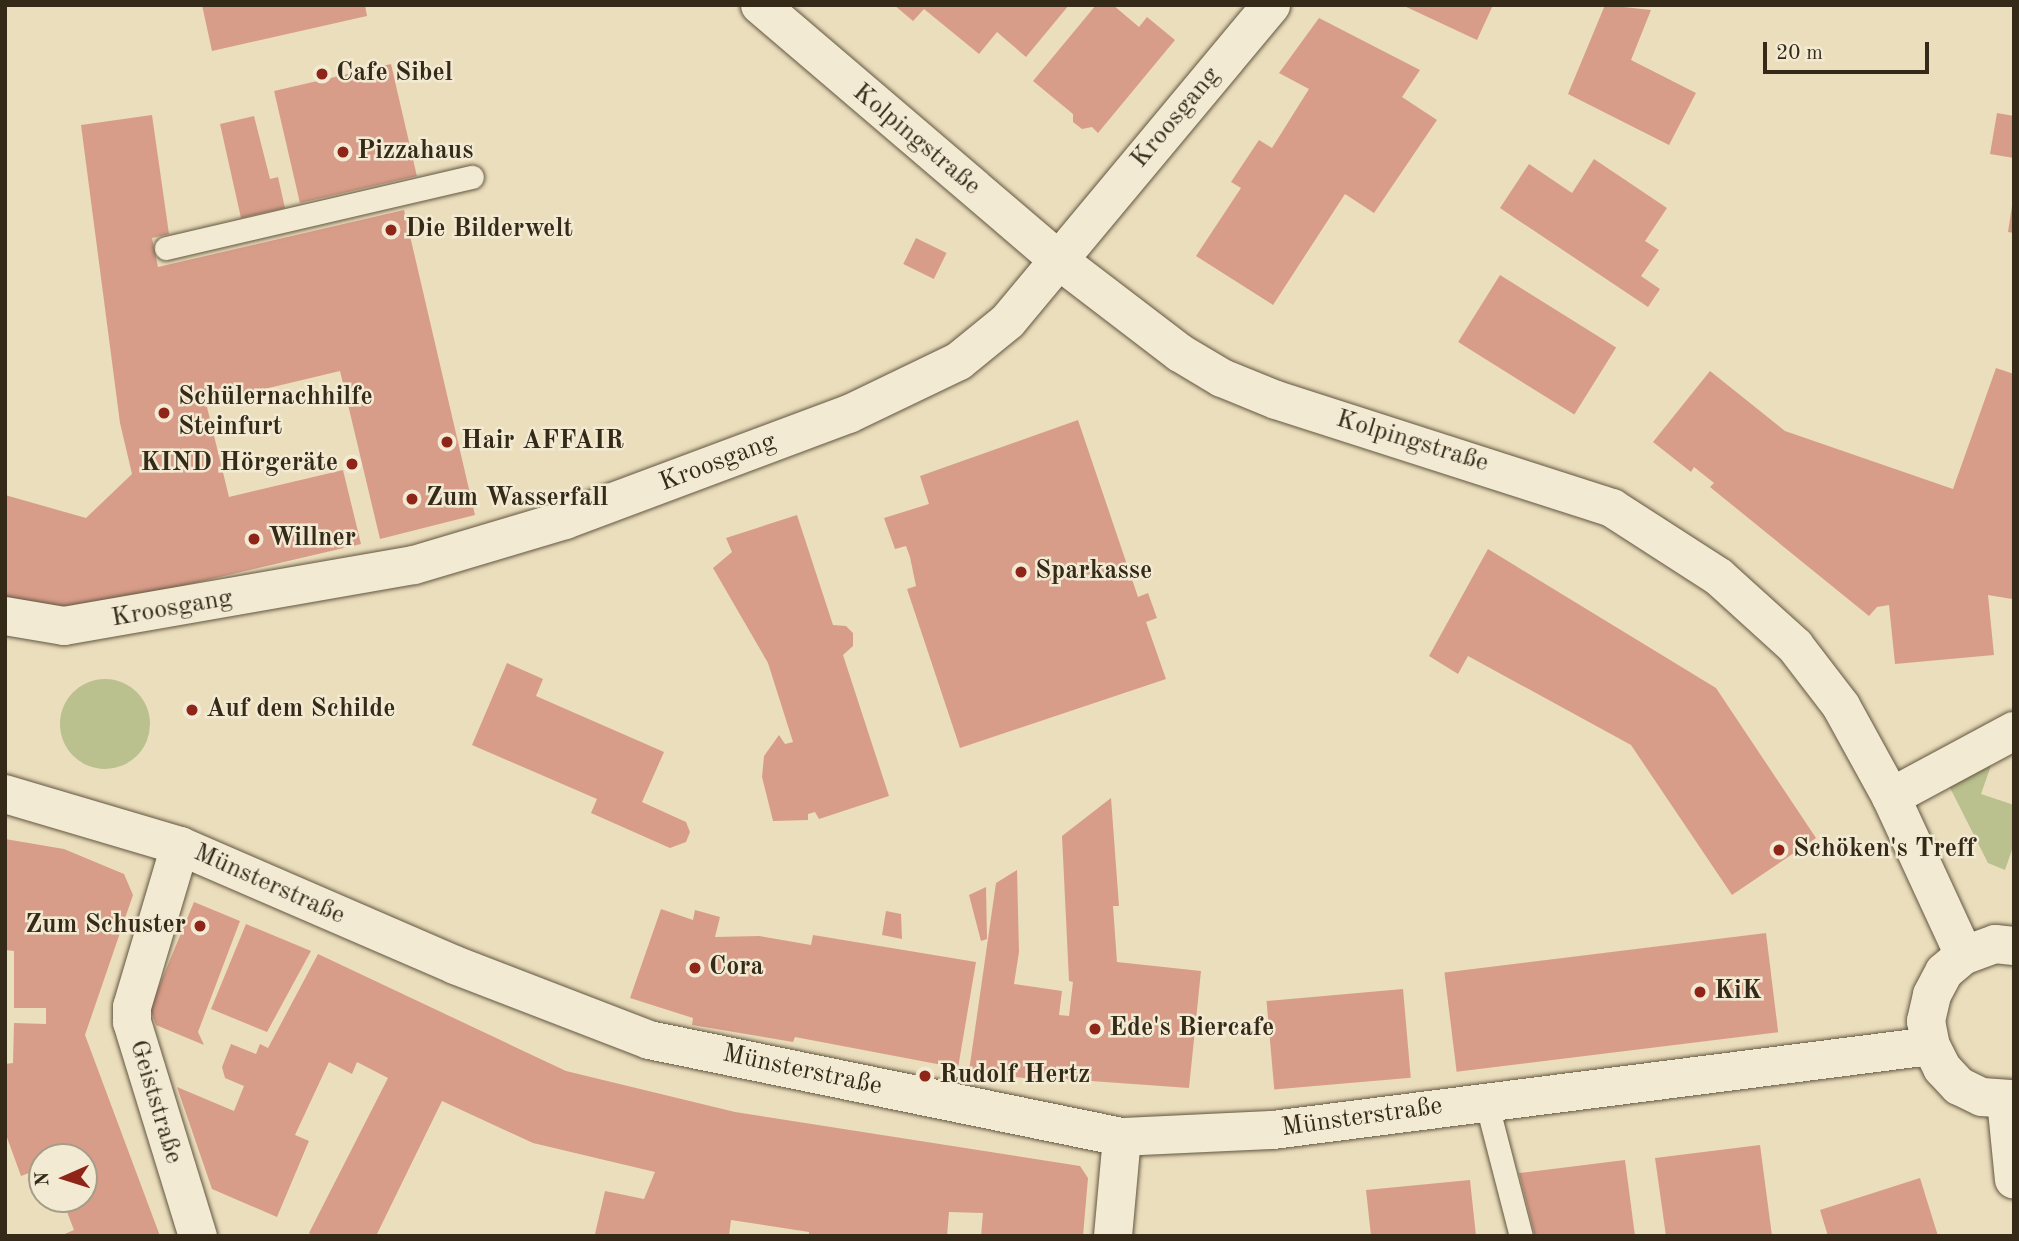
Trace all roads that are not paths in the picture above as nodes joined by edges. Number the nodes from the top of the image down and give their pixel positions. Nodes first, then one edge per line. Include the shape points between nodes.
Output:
1 (760, 5) edge
2 (1271, 5) edge
3 (472, 177) dead end
4 (166, 248) dead end
5 (1057, 259) junction
6 (5, 616) edge
7 (2014, 731) edge
8 (5, 794) edge
9 (1891, 797) junction
10 (180, 846) junction
11 (2014, 946) edge
12 (1964, 956) junction
13 (1931, 1046) junction
14 (2010, 1100) edge
15 (1486, 1101) junction
16 (1122, 1137) junction
17 (2014, 1180) edge
18 (198, 1236) edge
19 (1113, 1236) edge
20 (1521, 1236) edge

1 - 5 street, Kolpingstraße
2 - 5 street, Kroosgang
3 - 4 lane
5 - 6 street, Kroosgang via 1008,321 959,361 849,414 565,520 414,565 124,618 64,626
5 - 9 street, Kolpingstraße via 1180,353 1222,378 1276,400 1563,490 1612,508 1634,522 1719,577 1795,646 1841,706
7 - 9 street
8 - 10 street, Münsterstraße
9 - 12 street, Kolpingstraße
10 - 16 street, Münsterstraße via 455,965 649,1040
10 - 18 street, Geiststraße via 132,1007 132,1022
11 - 12 street via 1994,944
12 - 13 street via 1944,972 1932,995 1926,1021
13 - 14 street via 1942,1068 1959,1086 1982,1097
13 - 15 street, Münsterstraße
14 - 17 street
15 - 16 street, Münsterstraße via 1273,1130
15 - 20 lane
16 - 19 street

